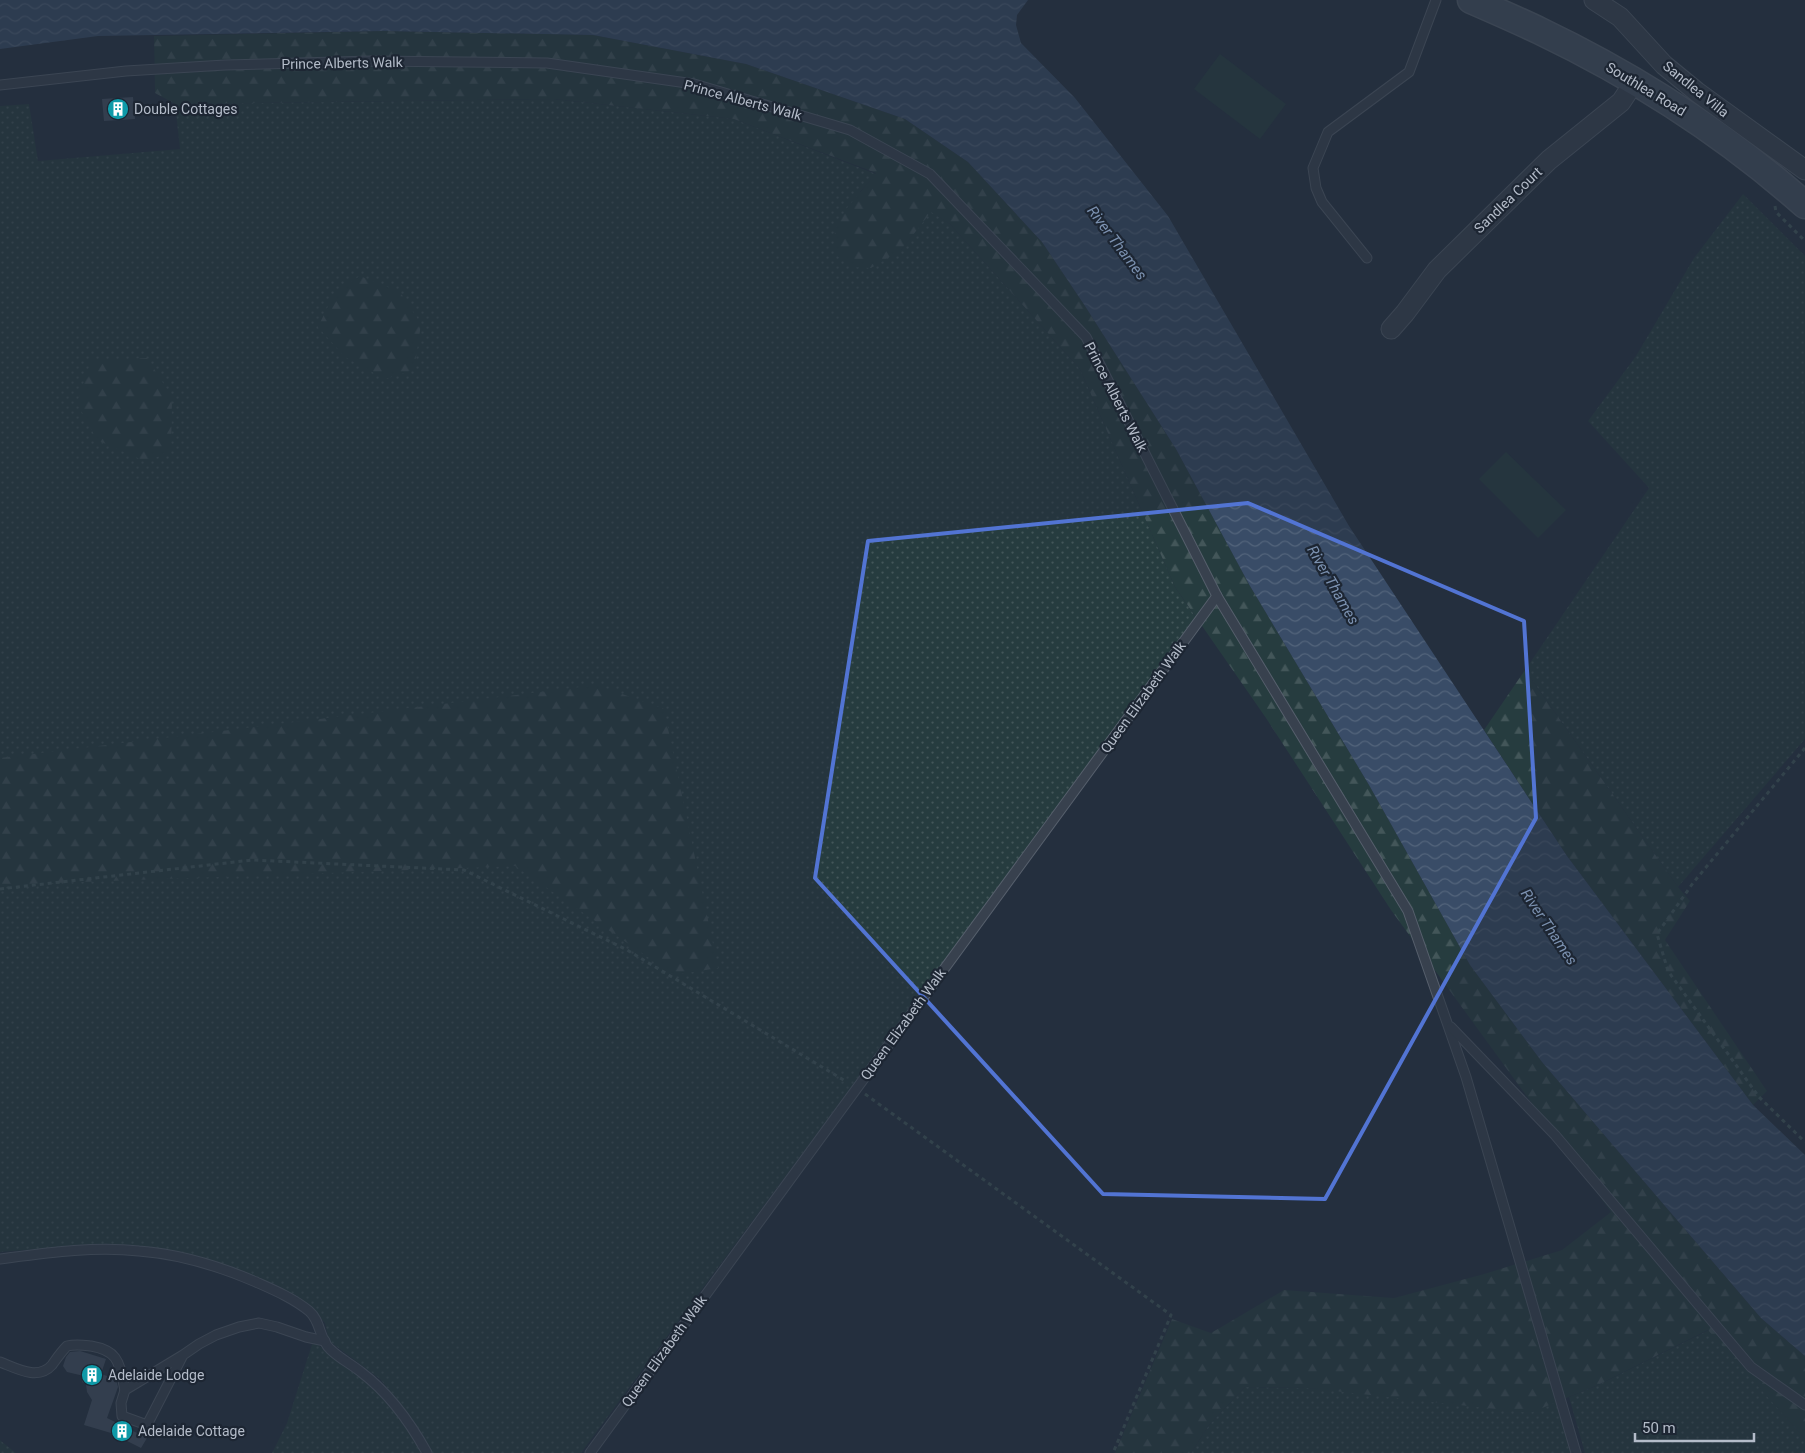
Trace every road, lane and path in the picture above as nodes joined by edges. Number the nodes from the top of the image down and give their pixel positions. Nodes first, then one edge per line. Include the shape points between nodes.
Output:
1 (1436, 0) edge
2 (1471, 0) edge
3 (1594, 0) edge
4 (1635, 81) junction
5 (0, 86) edge
6 (1805, 170) edge
7 (1805, 205) edge
8 (1367, 258) dead end
9 (1391, 329) dead end
10 (1217, 596) junction
11 (1805, 748) edge
12 (0, 890) edge
13 (1448, 1024) junction
14 (857, 1088) junction
15 (1805, 1142) edge
16 (0, 1259) edge
17 (325, 1342) junction
18 (184, 1355) junction
19 (0, 1362) edge
20 (125, 1390) junction
21 (1805, 1405) edge
22 (427, 1453) edge
23 (590, 1453) edge
24 (1113, 1453) edge
25 (1576, 1453) edge

1 - 8 lane via 1409,72 1328,132 1313,168 1322,202
2 - 4 main road, Southlea Road via 1539,30
3 - 6 street, Sandlea Villa via 1620,17 1664,65 1697,92
4 - 7 main road, Southlea Road via 1697,120
4 - 9 street, Sandlea Court via 1621,102 1548,160 1443,264
5 - 10 lane, Prince Alberts Walk via 126,71 226,65 372,61 547,63 694,84 850,130 930,174 1086,337
10 - 13 lane, Prince Alberts Walk via 1408,911
10 - 14 lane, Queen Elizabeth Walk
11 - 15 path via 1693,883 1657,934 1668,971 1758,1097
12 - 14 path via 252,860 464,870 627,950
13 - 21 lane via 1556,1135 1751,1367
13 - 25 lane, Prince Alberts Walk
14 - 23 lane, Queen Elizabeth Walk
14 - 24 path via 1172,1316
16 - 17 lane via 52,1252 114,1250 158,1253 206,1264 296,1301 311,1312
17 - 18 lane via 259,1323 216,1335
17 - 22 lane via 390,1399
18 - 20 lane
18 - 20 lane via 147,1424 122,1416
19 - 20 lane via 28,1373 38,1373 51,1366 67,1346 77,1344 105,1348 119,1364

